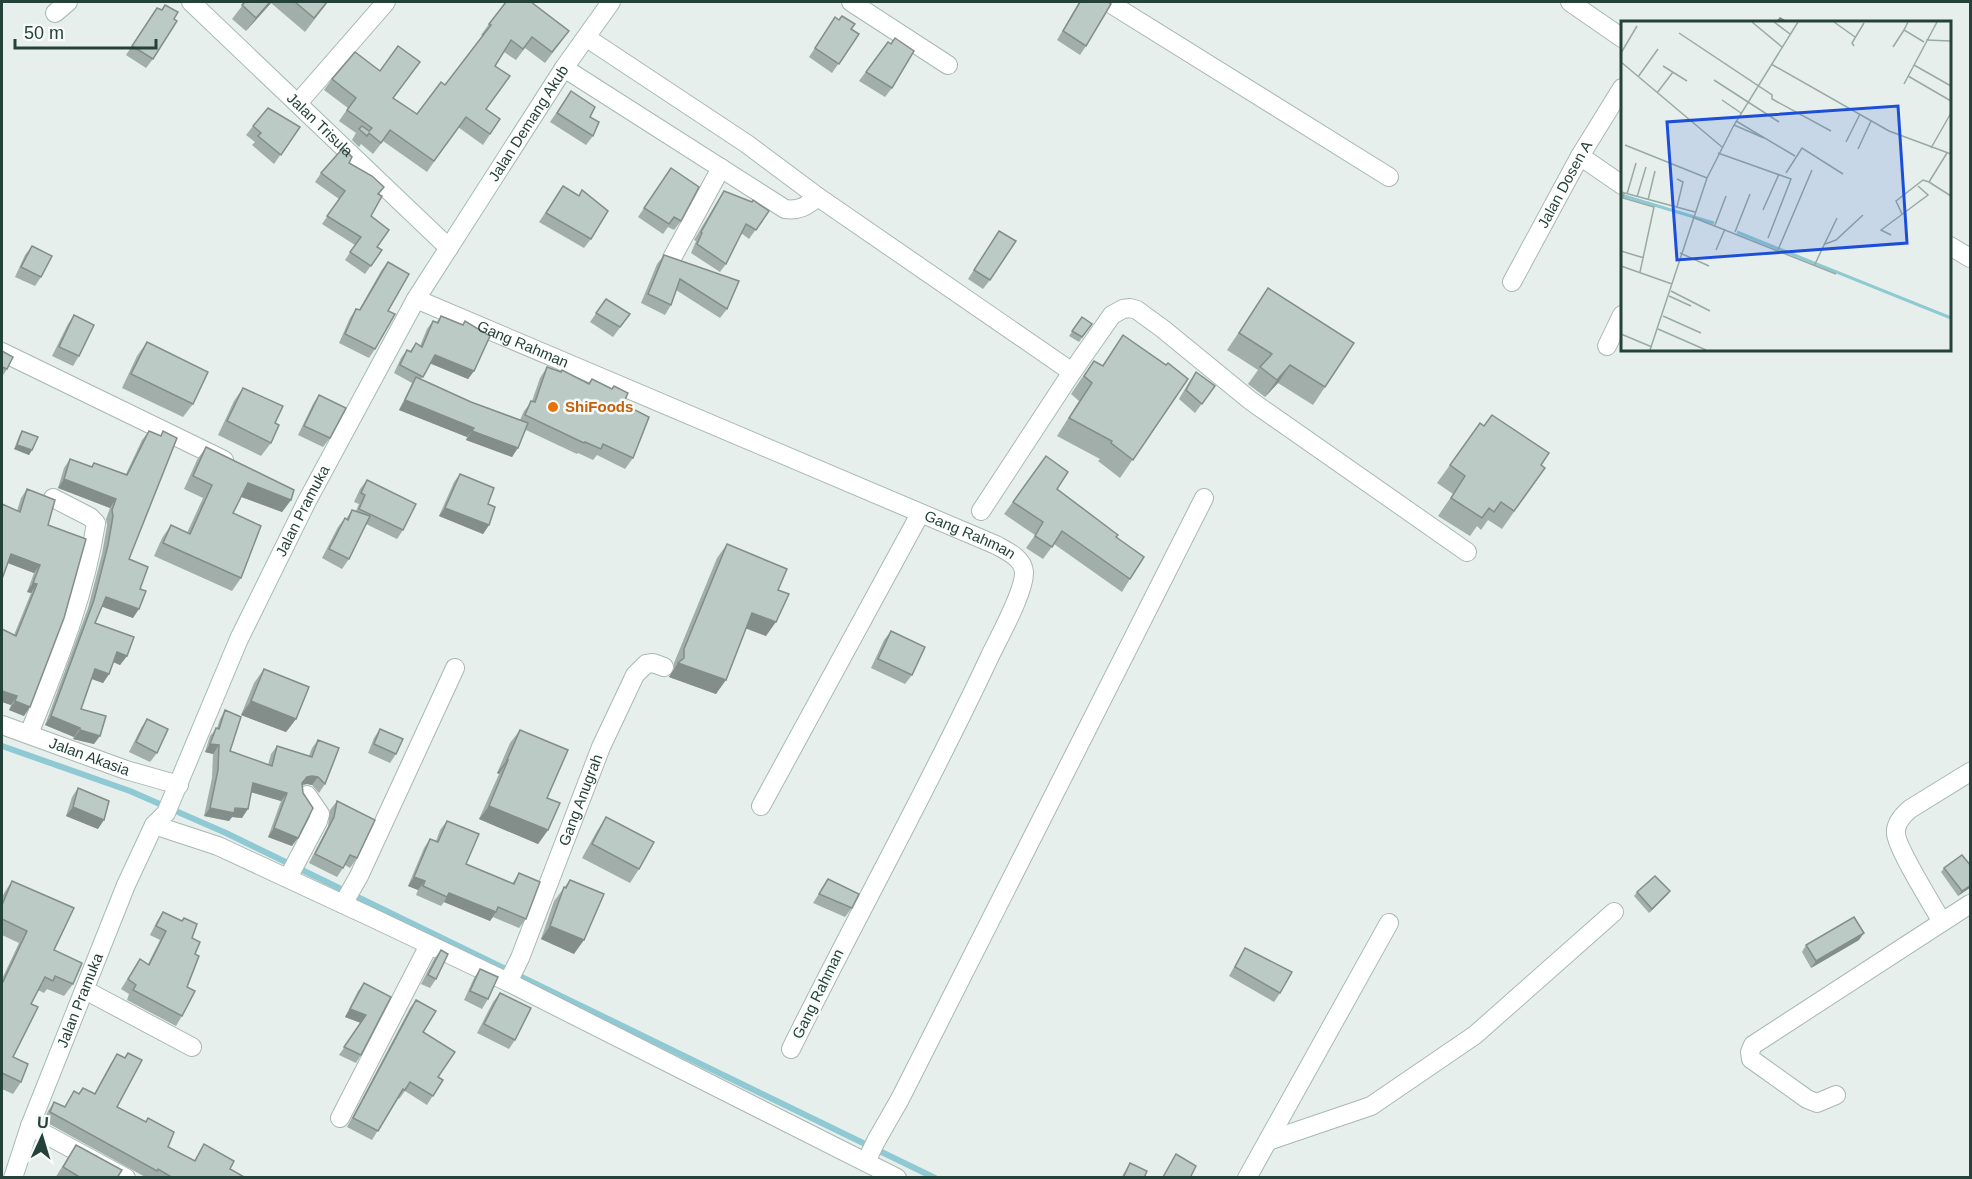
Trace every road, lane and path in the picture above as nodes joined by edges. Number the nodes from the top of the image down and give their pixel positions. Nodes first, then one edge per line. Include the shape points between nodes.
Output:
1 (191, 2) edge
2 (386, 2) edge
3 (611, 2) edge
4 (851, 2) edge
5 (1108, 2) edge
6 (1570, 2) edge
7 (1621, 37) edge
8 (587, 38) junction
9 (948, 65) dead end
10 (564, 68) junction
11 (1621, 91) edge
12 (298, 103) junction
13 (1580, 156) junction
14 (721, 168) junction
15 (1389, 177) dead end
16 (1621, 184) edge
17 (818, 197) junction
18 (1951, 247) edge
19 (449, 248) junction
20 (672, 258) edge
21 (1971, 258) edge
22 (1512, 282) dead end
23 (416, 299) junction
24 (1621, 319) edge
25 (1607, 345) dead end
26 (2, 352) edge
27 (1072, 372) junction
28 (243, 470) edge
29 (53, 498) edge
30 (1204, 498) dead end
31 (981, 511) dead end
32 (920, 514) junction
33 (1467, 552) dead end
34 (664, 667) dead end
35 (455, 668) dead end
36 (2, 725) edge
37 (28, 734) junction
38 (1971, 772) edge
39 (177, 789) junction
40 (308, 795) dead end
41 (761, 806) dead end
42 (160, 819) junction
43 (290, 874) junction
44 (346, 899) junction
45 (1971, 904) edge
46 (1614, 912) dead end
47 (1942, 922) junction
48 (1389, 923) dead end
49 (429, 945) junction
50 (509, 980) junction
51 (85, 990) junction
52 (192, 1047) dead end
53 (791, 1049) dead end
54 (1836, 1095) dead end
55 (340, 1118) dead end
56 (30, 1126) junction
57 (1268, 1141) junction
58 (866, 1162) junction
59 (13, 1178) edge
60 (126, 1178) edge
61 (897, 1178) edge
62 (1247, 1178) edge

1 - 12 street, Jalan Trisula
2 - 12 street
3 - 8 street, Jalan Demang Akub
4 - 9 street
5 - 15 street
6 - 7 street
8 - 10 street, Jalan Demang Akub
8 - 17 street via 747,144
10 - 14 street
10 - 19 street, Jalan Demang Akub
11 - 13 street, Jalan Dosen A
12 - 19 street, Jalan Trisula
13 - 16 street
13 - 22 street, Jalan Dosen A
14 - 17 street via 785,209 796,210
14 - 20 street
17 - 27 street
18 - 21 street
19 - 23 street, Jalan Pramuka
23 - 32 street, Gang Rahman
23 - 39 street, Jalan Pramuka via 302,498
24 - 25 street
26 - 28 street
27 - 31 street
27 - 33 street via 1112,315 1123,309 1137,310 1251,401
29 - 37 street via 96,523 73,620
30 - 58 street
32 - 41 street
32 - 53 street, Gang Rahman via 1013,555 1022,563 1022,582 967,705
34 - 50 street, Gang Anugrah via 646,664 635,675 601,747
35 - 44 street
36 - 37 street, Jalan Akasia
37 - 39 street, Jalan Akasia
38 - 47 street via 1910,809 1897,826 1902,849
39 - 42 street, Jalan Pramuka
40 - 43 street via 320,814
42 - 43 street
42 - 51 street, Jalan Pramuka via 126,885
43 - 44 street
44 - 49 street
45 - 47 street
46 - 57 street via 1475,1035 1371,1106
47 - 54 street via 1753,1045 1751,1059 1807,1099 1826,1101
48 - 57 street
49 - 50 street
49 - 55 street
50 - 58 street
51 - 52 street
51 - 56 street, Jalan Pramuka
56 - 59 street, Jalan Pramuka
56 - 60 street
57 - 62 street
58 - 61 street

